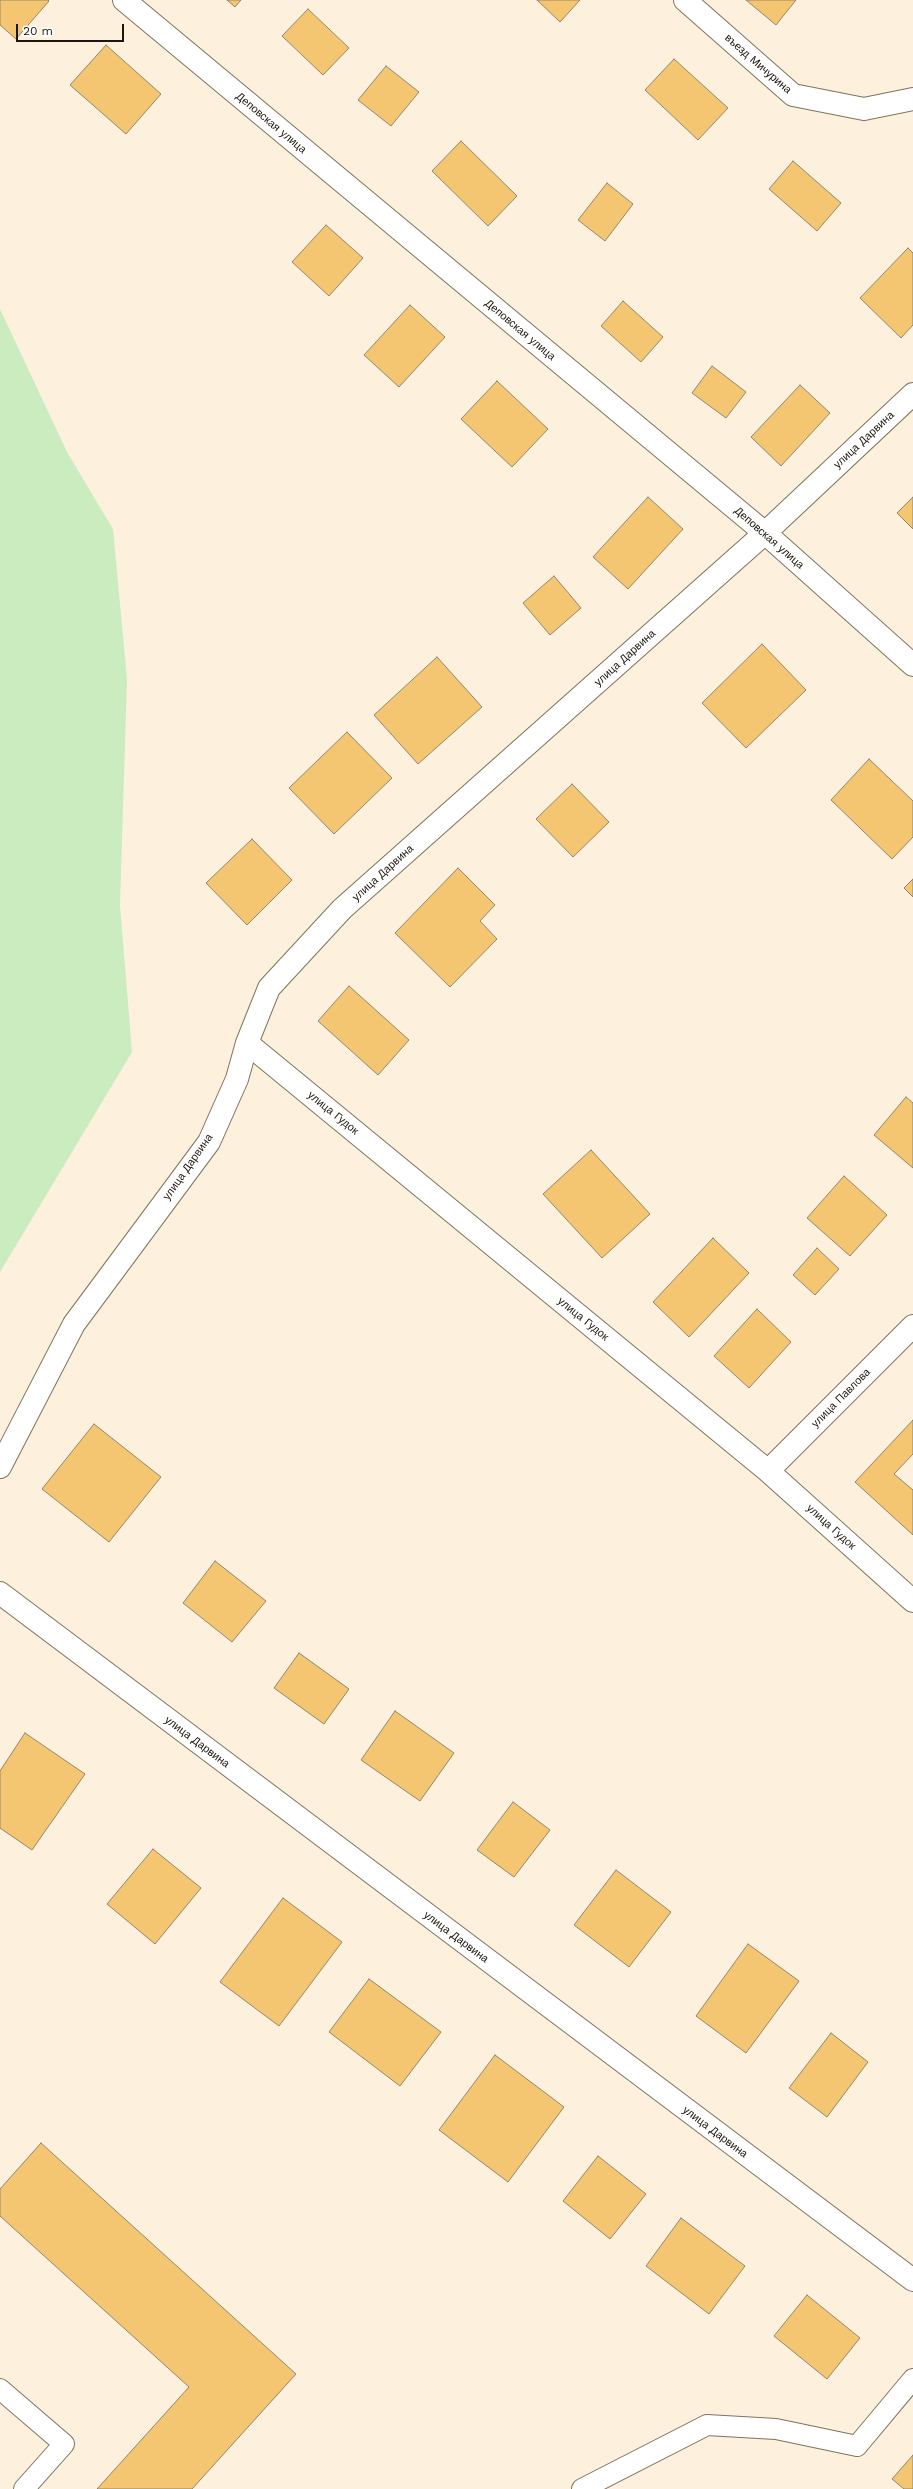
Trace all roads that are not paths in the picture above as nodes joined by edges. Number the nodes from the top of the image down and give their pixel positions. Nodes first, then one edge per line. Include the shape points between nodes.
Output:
1 (124, 0) edge
2 (685, 0) edge
3 (913, 99) edge
4 (913, 394) edge
5 (765, 533) junction
6 (913, 665) edge
7 (247, 1043) junction
8 (913, 1326) edge
9 (0, 1467) edge
10 (768, 1471) junction
11 (0, 1593) edge
12 (913, 1601) edge
13 (913, 2280) edge
14 (913, 2379) edge
15 (0, 2389) edge
16 (24, 2489) edge
17 (582, 2489) edge

1 - 5 street, Деповская улица
2 - 3 street, въезд Мичурина via 793,95 864,109
4 - 5 street, улица Дарвина
5 - 6 street, Деповская улица
5 - 7 street, улица Дарвина via 342,909 269,988
7 - 9 street, улица Дарвина via 238,1079 208,1142 74,1324
7 - 10 street, улица Гудок
8 - 10 street, улица Павлова
10 - 12 street, улица Гудок
11 - 13 street, улица Дарвина
14 - 17 lane via 857,2446 776,2429 707,2425
15 - 16 lane via 64,2444

